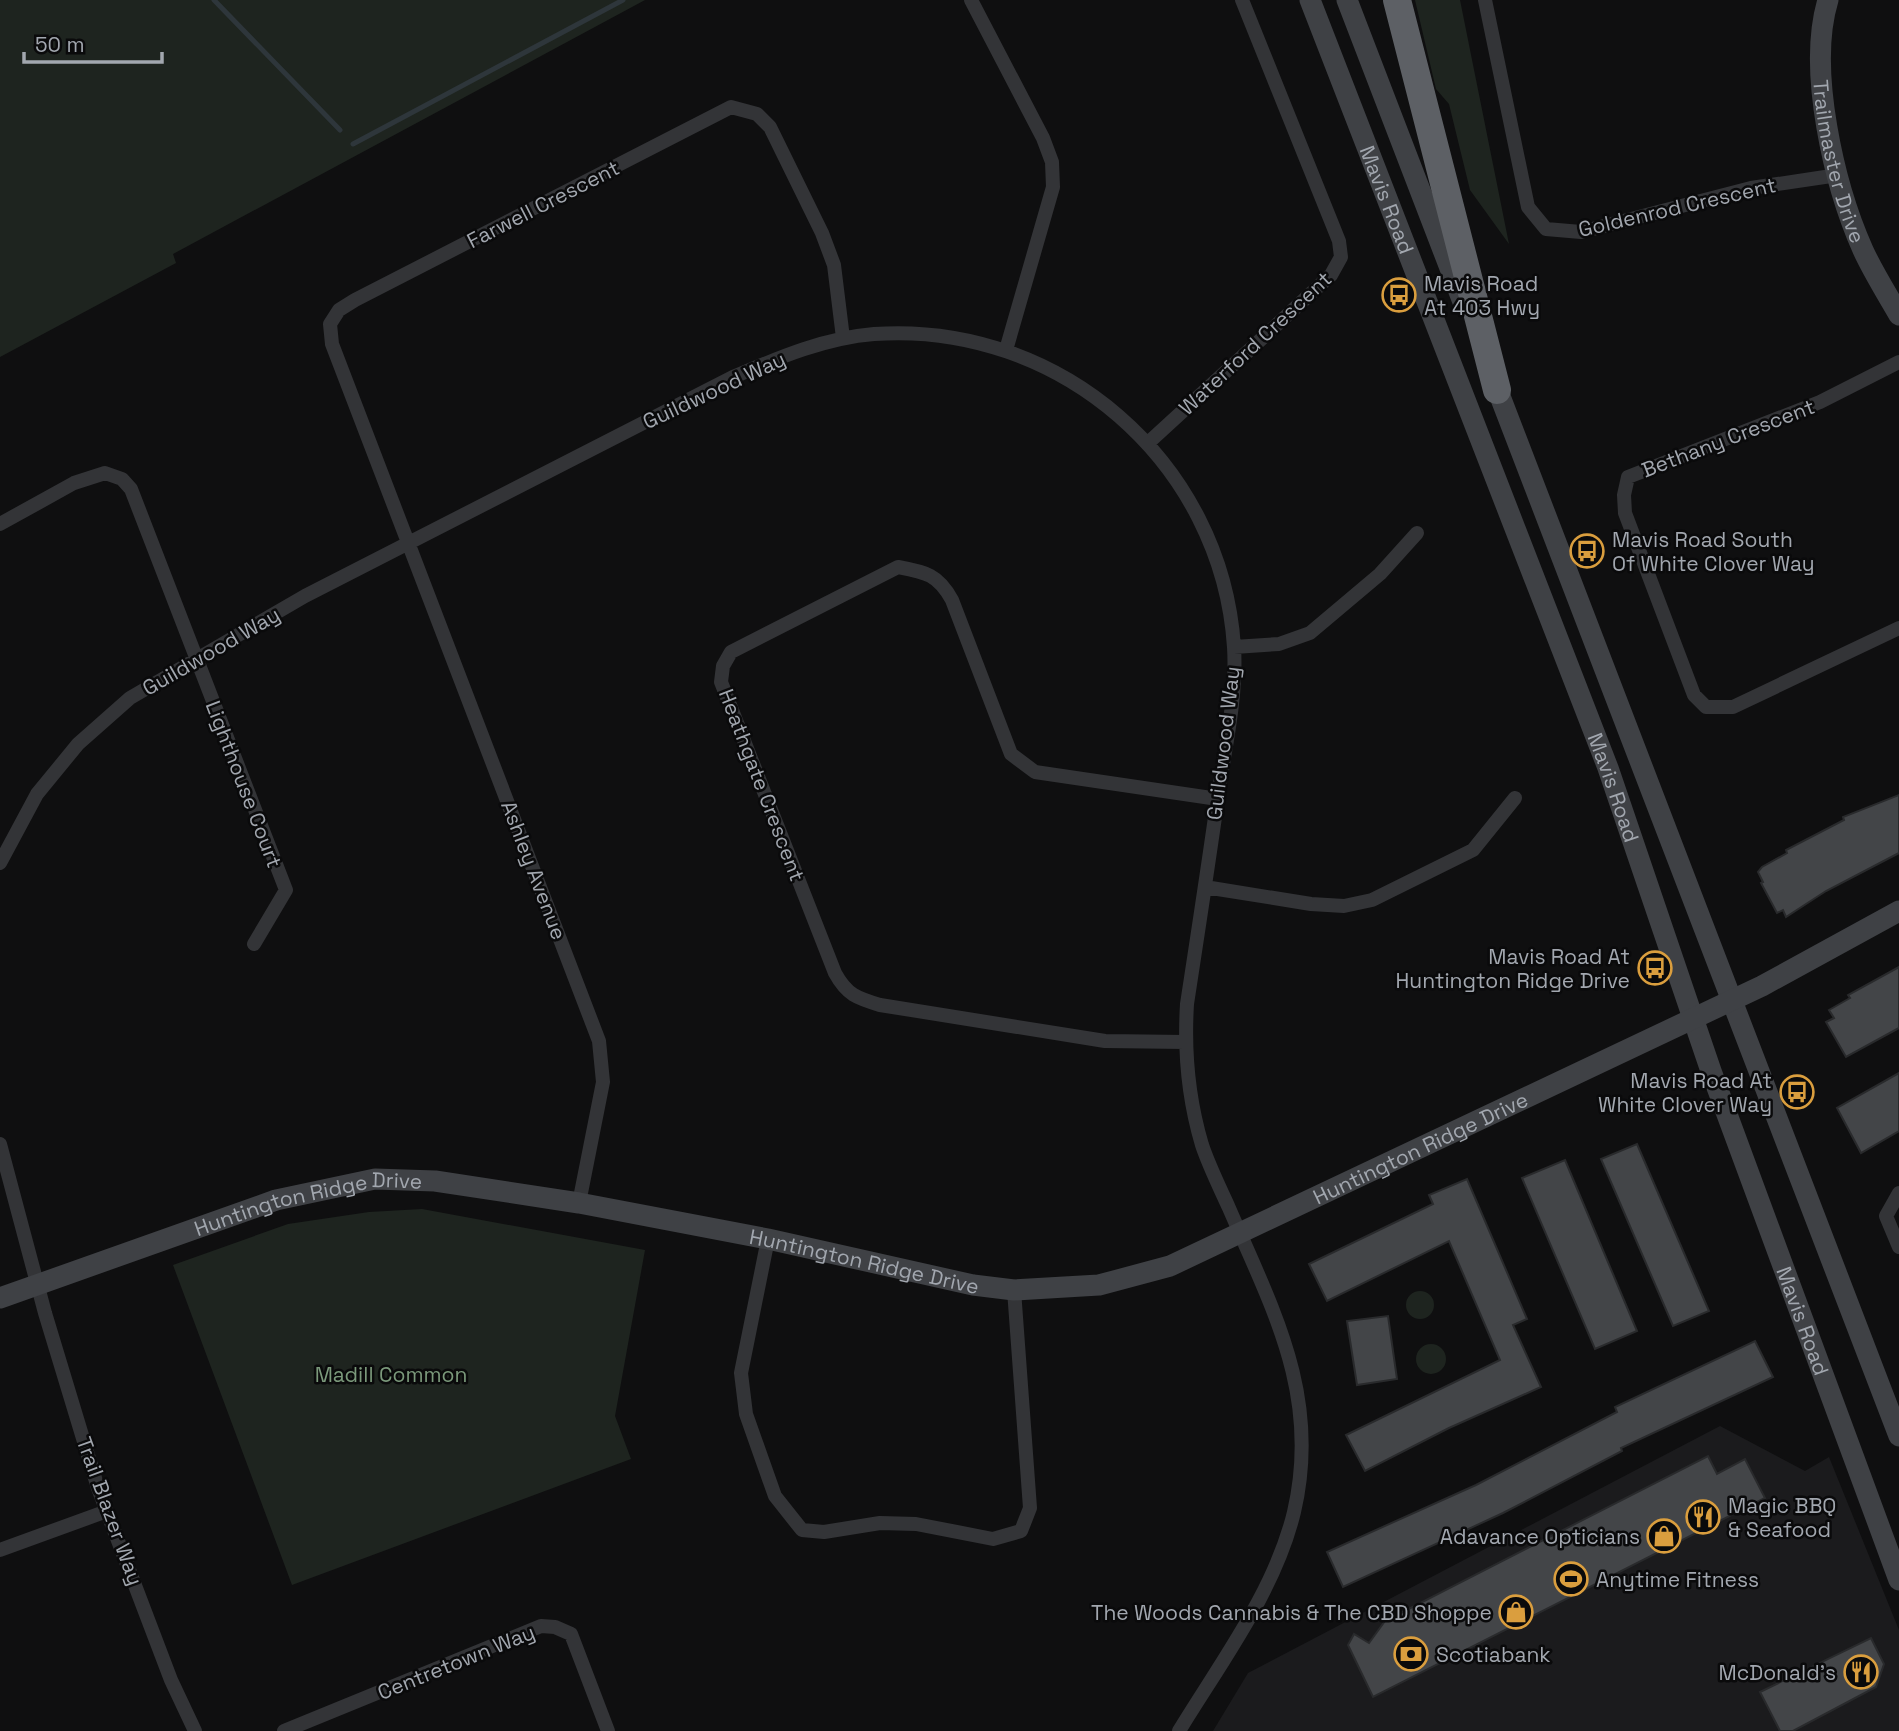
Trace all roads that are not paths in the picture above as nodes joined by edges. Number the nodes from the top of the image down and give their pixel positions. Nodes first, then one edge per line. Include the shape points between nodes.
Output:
1 (971, 0) edge
2 (1242, 0) edge
3 (1310, 0) edge
4 (1347, 0) edge
5 (1397, 0) edge
6 (1485, 0) edge
7 (1828, 0) edge
8 (1838, 174) junction
9 (1899, 315) edge
10 (843, 338) junction
11 (1006, 350) junction
12 (1899, 362) edge
13 (1497, 390) junction
14 (1148, 443) junction
15 (0, 524) edge
16 (1418, 533) dead end
17 (410, 545) junction
18 (1899, 628) edge
19 (1234, 647) junction
20 (195, 660) junction
21 (1515, 798) dead end
22 (1218, 799) junction
23 (0, 863) edge
24 (1205, 887) junction
25 (1899, 911) edge
26 (254, 944) dead end
27 (1732, 1000) junction
28 (1693, 1018) junction
29 (1185, 1042) junction
30 (0, 1144) edge
31 (1899, 1193) edge
32 (579, 1203) junction
33 (1240, 1233) junction
34 (768, 1239) junction
35 (1899, 1247) edge
36 (40, 1285) junction
37 (1014, 1290) junction
38 (0, 1298) edge
39 (1899, 1436) edge
40 (107, 1511) junction
41 (0, 1550) edge
42 (1899, 1580) edge
43 (195, 1731) edge
44 (284, 1731) edge
45 (608, 1731) edge
46 (1179, 1731) edge

1 - 11 street via 1052,162 1053,187
2 - 14 street, Waterford Crescent via 1339,241 1341,257 1331,275
3 - 28 main road, Mavis Road via 1608,768
4 - 13 main road, Mavis Road
5 - 13 highway
6 - 8 street, Goldenrod Crescent via 1528,207 1546,229 1581,232 1751,188
7 - 8 main road, Trailmaster Drive via 1820,82
8 - 9 main road, Trailmaster Drive via 1863,249
10 - 11 street, Guildwood Way via 920,334
10 - 17 street, Guildwood Way via 787,354 733,377
10 - 17 street, Farwell Crescent via 834,265 822,233 770,127 757,114 731,107 339,310 330,324 332,344
11 - 14 street, Guildwood Way via 1068,378
12 - 18 street, Bethany Crescent via 1820,402 1628,477 1624,495 1625,513 1694,695 1706,706 1732,707
13 - 27 main road, Mavis Road
14 - 19 street, Guildwood Way via 1199,516 1220,573
15 - 20 street via 74,483 105,473 122,480 131,489
16 - 19 street via 1380,574 1310,633 1279,644
17 - 20 street, Guildwood Way via 305,596
17 - 32 street, Ashley Avenue via 599,1041 603,1082
19 - 22 street, Guildwood Way via 1231,714
20 - 23 street, Guildwood Way via 130,698 78,744 37,794
20 - 26 street, Lighthouse Court via 286,890
21 - 24 street via 1473,850 1372,900 1344,906 1311,904
22 - 24 street, Guildwood Way
22 - 29 street, Heathgate Crescent via 1035,772 1011,754 952,600 943,582 924,572 898,567 731,652 723,666 720,682 835,973 853,998 1105,1041
24 - 29 street, Guildwood Way
25 - 27 main road, Huntington Ridge Drive
27 - 28 main road, Huntington Ridge Drive
27 - 39 main road, Mavis Road
28 - 33 main road, Huntington Ridge Drive
28 - 42 main road, Mavis Road
29 - 33 street, Guildwood Way via 1190,1094 1203,1147
30 - 36 street
31 - 35 street via 1886,1216
32 - 34 main road, Huntington Ridge Drive
32 - 36 main road, Huntington Ridge Drive via 435,1181 375,1180 276,1200
33 - 37 main road, Huntington Ridge Drive via 1170,1266 1099,1284
33 - 46 street, Guildwood Way via 1272,1302 1292,1361 1299,1405 1299,1483 1294,1512 1271,1575
34 - 37 main road, Huntington Ridge Drive
34 - 37 street via 741,1373 746,1414 775,1496 802,1530 916,1524 993,1539 1021,1531 1030,1508
36 - 38 main road, Huntington Ridge Drive
36 - 40 street, Trail Blazer Way
40 - 41 street
40 - 43 street, Trail Blazer Way
44 - 45 street, Centretown Way via 541,1626 571,1634

